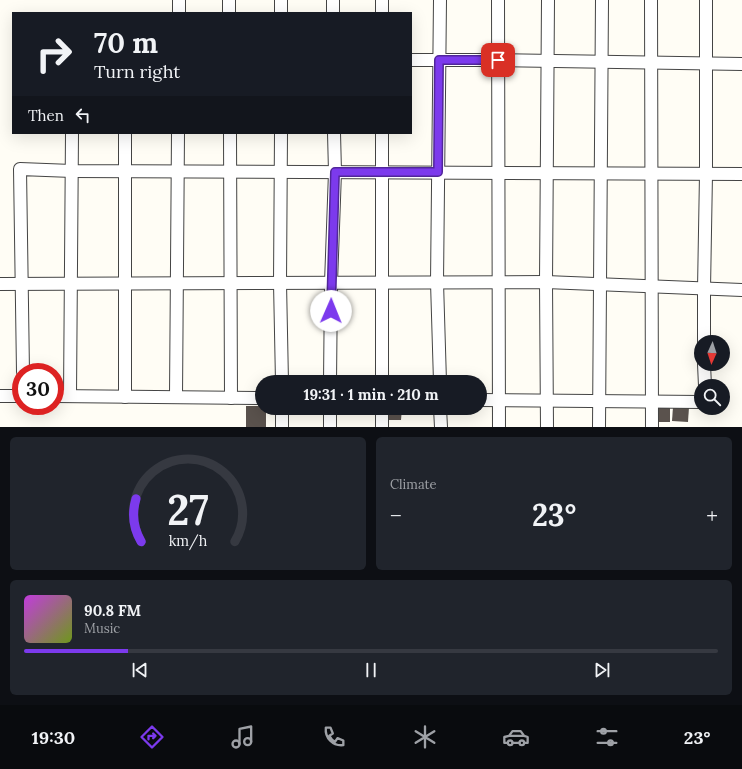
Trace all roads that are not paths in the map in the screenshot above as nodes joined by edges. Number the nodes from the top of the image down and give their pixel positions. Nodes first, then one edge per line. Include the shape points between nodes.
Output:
1 (229, 0) edge
2 (281, 0) edge
3 (333, 0) edge
4 (382, 0) edge
5 (440, 0) edge
6 (498, 0) edge
7 (548, 0) edge
8 (602, 0) edge
9 (651, 0) edge
10 (706, 0) edge
11 (229, 12) edge
12 (281, 12) edge
13 (333, 12) edge
14 (382, 12) edge
15 (412, 60) edge
16 (439, 60) junction
17 (498, 60) junction
18 (548, 61) junction
19 (601, 62) junction
20 (651, 63) junction
21 (706, 64) junction
22 (742, 64) edge
23 (72, 134) edge
24 (125, 134) edge
25 (178, 134) edge
26 (230, 134) edge
27 (281, 134) edge
28 (334, 134) edge
29 (382, 134) edge
30 (72, 170) junction
31 (124, 171) junction
32 (178, 171) junction
33 (230, 171) junction
34 (281, 172) junction
35 (335, 172) junction
36 (382, 172) junction
37 (438, 172) junction
38 (498, 173) junction
39 (547, 173) junction
40 (601, 173) junction
41 (652, 174) junction
42 (706, 174) junction
43 (742, 174) edge
44 (381, 282) junction
45 (437, 282) junction
46 (498, 282) junction
47 (546, 282) junction
48 (177, 283) junction
49 (231, 283) junction
50 (280, 283) junction
51 (331, 283) junction
52 (0, 284) edge
53 (21, 284) junction
54 (71, 284) junction
55 (125, 284) junction
56 (600, 284) junction
57 (652, 286) junction
58 (704, 289) junction
59 (742, 290) edge
60 (704, 335) edge
61 (23, 363) edge
62 (282, 375) edge
63 (330, 375) edge
64 (382, 375) edge
65 (440, 375) edge
66 (0, 396) edge
67 (12, 396) edge
68 (64, 396) edge
69 (70, 396) junction
70 (125, 397) junction
71 (176, 397) junction
72 (231, 398) junction
73 (255, 398) edge
74 (487, 400) edge
75 (498, 400) junction
76 (546, 401) junction
77 (599, 401) junction
78 (652, 402) junction
79 (694, 402) edge
80 (282, 415) edge
81 (330, 415) edge
82 (382, 415) edge
83 (440, 415) edge
84 (282, 427) edge
85 (330, 427) edge
86 (382, 427) edge
87 (441, 427) edge
88 (499, 427) edge
89 (547, 427) edge
90 (599, 427) edge
91 (652, 427) edge

1 - 11 street
2 - 12 street
3 - 13 street
4 - 14 street
5 - 16 street
6 - 17 street
7 - 18 street
8 - 19 street
9 - 20 street
10 - 21 street
15 - 16 street
16 - 17 street
16 - 37 street
17 - 18 street
17 - 38 street
18 - 19 street
18 - 39 street
19 - 20 street
19 - 40 street
20 - 21 street
20 - 41 street
21 - 22 street
21 - 42 street
23 - 30 street
24 - 31 street
25 - 32 street
26 - 33 street
27 - 34 street
28 - 35 street
29 - 36 street
30 - 31 street
30 - 53 street via 20,169
30 - 54 street
31 - 32 street
31 - 55 street
32 - 33 street
32 - 48 street
33 - 34 street
33 - 49 street
34 - 35 street
34 - 50 street
35 - 36 street
35 - 51 street
36 - 37 street
36 - 44 street
37 - 38 street
37 - 45 street
38 - 39 street
38 - 46 street
39 - 40 street
39 - 47 street
40 - 41 street
40 - 56 street
41 - 42 street
41 - 57 street
42 - 43 street
42 - 58 street
44 - 45 street
44 - 51 street
44 - 64 street
45 - 46 street
45 - 65 street
46 - 47 street
46 - 75 street
47 - 56 street
47 - 76 street
48 - 49 street
48 - 55 street
48 - 71 street
49 - 50 street
49 - 72 street
50 - 51 street
50 - 62 street
51 - 63 street
52 - 53 street
53 - 54 street
53 - 61 street
54 - 55 street
54 - 69 street
55 - 70 street
56 - 57 street
56 - 77 street
57 - 58 street
57 - 78 street
58 - 59 street
58 - 60 street
66 - 67 street
68 - 69 street
69 - 70 street
70 - 71 street
71 - 72 street
72 - 73 street
74 - 75 street
75 - 76 street
75 - 88 street
76 - 77 street
76 - 89 street
77 - 78 street
77 - 90 street
78 - 79 street
78 - 91 street
80 - 84 street
81 - 85 street
82 - 86 street
83 - 87 street

